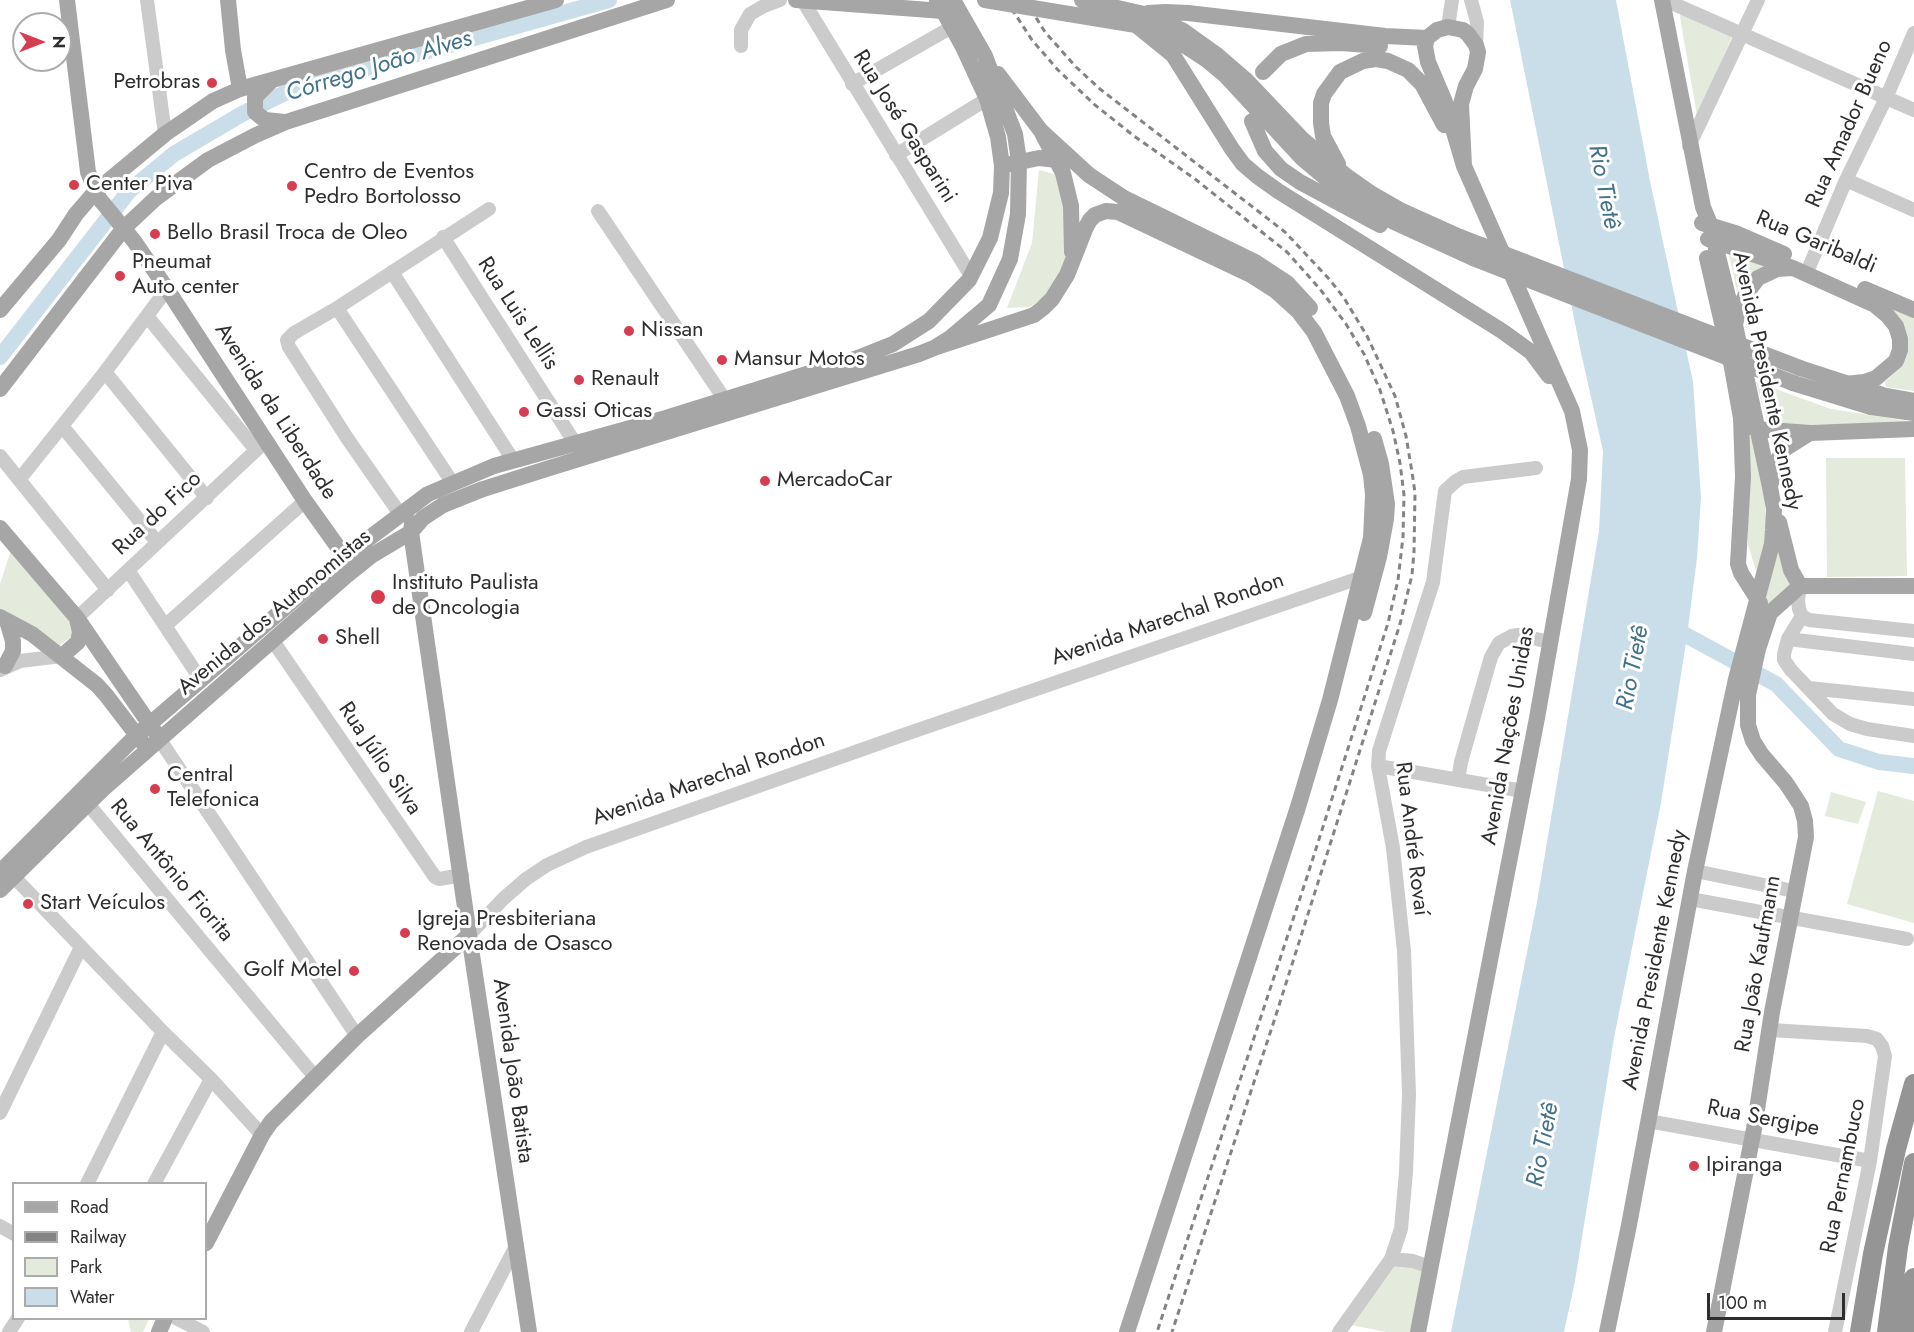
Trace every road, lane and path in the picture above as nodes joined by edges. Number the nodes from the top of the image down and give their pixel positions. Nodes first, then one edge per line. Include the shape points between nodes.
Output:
1 (67, 0) edge
2 (147, 0) edge
3 (228, 0) edge
4 (556, 0) edge
5 (667, 0) edge
6 (780, 0) edge
7 (796, 0) edge
8 (859, 0) edge
9 (985, 0) edge
10 (1082, 0) edge
11 (1452, 0) edge
12 (1471, 0) edge
13 (1664, 0) edge
14 (1758, 0) edge
15 (803, 1) edge
16 (841, 3) junction
17 (944, 4) edge
18 (1140, 20) junction
19 (951, 27) junction
20 (1448, 27) junction
21 (1914, 33) edge
22 (1743, 34) junction
23 (1426, 42) junction
24 (1476, 45) junction
25 (741, 46) dead end
26 (985, 56) junction
27 (1263, 72) dead end
28 (267, 84) junction
29 (852, 84) junction
30 (1466, 86) junction
31 (240, 89) junction
32 (1425, 90) junction
33 (1443, 95) junction
34 (1886, 98) junction
35 (987, 99) junction
36 (1914, 110) edge
37 (280, 121) junction
38 (1252, 122) dead end
39 (1041, 131) junction
40 (165, 134) junction
41 (1689, 146) junction
42 (896, 155) junction
43 (1057, 160) junction
44 (1011, 163) junction
45 (1464, 166) junction
46 (1089, 175) junction
47 (1345, 175) junction
48 (1846, 180) junction
49 (97, 194) junction
50 (489, 209) dead end
51 (1914, 210) edge
52 (598, 211) dead end
53 (119, 223) junction
54 (1705, 226) junction
55 (443, 237) junction
56 (1458, 244) junction
57 (1071, 265) junction
58 (1802, 267) junction
59 (392, 272) junction
60 (970, 278) junction
61 (167, 289) junction
62 (989, 305) junction
63 (337, 308) junction
64 (0, 310) edge
65 (1914, 310) edge
66 (1530, 315) junction
67 (147, 316) junction
68 (1017, 321) junction
69 (1735, 325) junction
70 (1502, 331) junction
71 (934, 348) junction
72 (105, 372) junction
73 (1796, 376) junction
74 (1845, 384) junction
75 (0, 389) edge
76 (725, 400) junction
77 (1914, 401) edge
78 (1572, 411) junction
79 (1914, 413) edge
80 (1741, 418) junction
81 (62, 426) junction
82 (1756, 429) junction
83 (1914, 429) edge
84 (1810, 433) junction
85 (575, 443) junction
86 (261, 445) junction
87 (0, 456) edge
88 (513, 460) junction
89 (1536, 468) dead end
90 (19, 480) junction
91 (452, 482) junction
92 (1770, 487) junction
93 (428, 494) junction
94 (207, 498) junction
95 (305, 501) junction
96 (1774, 509) junction
97 (400, 514) junction
98 (0, 528) edge
99 (411, 532) junction
100 (157, 542) junction
101 (349, 563) junction
102 (128, 570) junction
103 (1369, 575) junction
104 (1800, 586) junction
105 (1914, 586) edge
106 (108, 590) junction
107 (1757, 599) junction
108 (1802, 616) junction
109 (77, 618) junction
110 (4, 619) edge
111 (1767, 620) junction
112 (166, 625) junction
113 (1914, 631) edge
114 (1788, 639) junction
115 (273, 641) junction
116 (1550, 642) junction
117 (1914, 654) edge
118 (62, 657) junction
119 (3, 668) edge
120 (201, 680) junction
121 (1809, 688) junction
122 (1914, 699) edge
123 (137, 704) junction
124 (143, 730) junction
125 (1914, 736) edge
126 (154, 745) junction
127 (1378, 766) junction
128 (1458, 780) junction
129 (1523, 791) junction
130 (88, 804) junction
131 (5, 870) edge
132 (1695, 871) junction
133 (462, 875) junction
134 (0, 890) edge
135 (1794, 891) junction
136 (1690, 898) junction
137 (1790, 917) junction
138 (469, 935) junction
139 (1907, 939) dead end
140 (81, 947) junction
141 (1771, 1030) junction
142 (163, 1032) junction
143 (357, 1036) junction
144 (315, 1077) junction
145 (211, 1078) junction
146 (1914, 1084) edge
147 (0, 1113) edge
148 (1648, 1121) junction
149 (262, 1135) junction
150 (1751, 1138) junction
151 (1870, 1161) junction
152 (1914, 1163) edge
153 (88, 1182) edge
154 (155, 1182) edge
155 (207, 1241) edge
156 (515, 1248) junction
157 (1391, 1259) junction
158 (1430, 1267) junction
159 (1914, 1278) edge
160 (180, 1320) edge
161 (202, 1332) edge
162 (471, 1332) edge
163 (529, 1332) edge
164 (1127, 1332) edge
165 (1138, 1332) edge
166 (1339, 1332) edge
167 (1418, 1332) edge
168 (1606, 1332) edge
169 (1714, 1332) edge
170 (1835, 1332) edge
171 (1860, 1332) edge
172 (1887, 1332) edge
173 (1904, 1332) edge

1 - 49 main road via 88,172
2 - 40 street
3 - 31 main road
4 - 28 main road
5 - 37 main road
6 - 25 street via 750,14 741,30
7 - 15 main road
8 - 16 main road
9 - 18 main road, bridge via 1069,14
10 - 18 main road
11 - 20 street
12 - 24 street via 1477,22
13 - 22 street
13 - 41 main road, Avenida Presidente Kennedy
14 - 22 street
15 - 16 main road
15 - 29 street, Rua José Gasparini
16 - 17 main road
17 - 19 main road, Avenida dos Autonomistas
17 - 26 main road, Avenida dos Autonomistas
18 - 23 main road via 1165,12 1188,13
18 - 47 main road via 1182,30 1217,55 1303,140
18 - 56 main road via 1225,75 1302,158 1333,184 1394,222
18 - 70 main road via 1173,55 1243,164 1304,208
19 - 29 street
19 - 35 main road, Avenida dos Autonomistas
20 - 23 main road via 1437,30
20 - 24 main road via 1463,30
21 - 34 street, Rua Amador Bueno
22 - 34 street
22 - 41 street
23 - 27 main road via 1409,48 1306,44 1281,54
23 - 33 main road, Avenida Nações Unidas via 1428,62
24 - 30 main road, Avenida Nações Unidas via 1477,61
26 - 39 main road
26 - 44 main road, Avenida dos Autonomistas via 1015,134
28 - 31 main road
28 - 37 main road via 255,97 255,112 262,119
29 - 42 street, Rua José Gasparini
30 - 33 main road
30 - 45 main road, Avenida Nações Unidas via 1460,113
31 - 40 main road via 213,101
32 - 33 main road
32 - 45 main road
32 - 47 main road via 1413,74 1388,61 1363,61 1340,72 1324,94 1321,123 1323,136
33 - 45 main road, Avenida Nações Unidas
34 - 36 street
34 - 48 street, Rua Amador Bueno
35 - 42 street
35 - 44 main road, Avenida dos Autonomistas via 998,137
37 - 53 main road via 208,160
38 - 56 main road via 1264,151 1300,182 1434,250 1445,252
39 - 43 main road
39 - 46 main road
40 - 49 main road
41 - 54 main road, Avenida Presidente Kennedy
42 - 60 street, Rua José Gasparini
43 - 44 main road via 1039,158
43 - 46 main road
43 - 57 main road via 1071,206
44 - 60 main road, Avenida dos Autonomistas via 990,238
44 - 62 main road, Avenida dos Autonomistas via 1018,214 1010,259
45 - 66 main road, Avenida Nações Unidas
46 - 103 main road via 1140,207 1255,262 1287,283 1310,308 1349,376 1370,423 1381,464 1386,519
47 - 56 main road
48 - 51 street
48 - 58 street, Rua Amador Bueno
49 - 53 main road, Avenida da Liberdade
49 - 64 main road via 76,214
50 - 55 street
52 - 76 street
53 - 61 main road, Avenida da Liberdade
53 - 75 main road
54 - 58 main road, Rua Garibaldi via 1738,234
54 - 69 main road, Avenida Presidente Kennedy
54 - 80 main road, Avenida Presidente Kennedy
55 - 59 street
55 - 85 street, Rua Luis Lellis
56 - 73 main road, bridge
56 - 73 main road, bridge via 1473,258
57 - 68 main road via 1052,299 1034,315
57 - 103 main road via 1090,220 1112,211 1251,275 1298,311 1314,332 1347,396 1367,456 1373,495
58 - 65 main road, Rua Garibaldi
58 - 69 main road via 1777,270 1758,278 1740,306
58 - 74 main road, Rua Garibaldi via 1875,305 1896,326 1900,339 1896,361 1876,378
59 - 63 street
59 - 88 street
60 - 62 main road
60 - 76 main road, Avenida dos Autonomistas via 929,321 893,344
61 - 67 street
61 - 86 main road, Avenida da Liberdade
62 - 68 main road
62 - 71 main road, Avenida dos Autonomistas
63 - 91 street
63 - 97 street via 294,333 287,340 289,348
66 - 70 main road via 1523,328
66 - 78 main road, Avenida Nações Unidas
67 - 72 street
67 - 86 street
68 - 71 main road
69 - 82 main road, Avenida Presidente Kennedy
70 - 78 main road via 1540,362
71 - 99 main road, Avenida dos Autonomistas via 483,489 443,505
72 - 81 street
72 - 94 street
73 - 74 main road
73 - 79 main road via 1872,407
74 - 77 main road
76 - 85 main road, Avenida dos Autonomistas
78 - 116 main road, Avenida Nações Unidas via 1580,450 1579,479
80 - 82 main road
80 - 107 main road, Avenida Presidente Kennedy via 1743,477 1738,564
81 - 90 street
81 - 100 street
82 - 84 main road
82 - 92 main road, Avenida Presidente Kennedy
83 - 84 main road
84 - 92 main road via 1781,454
85 - 88 main road, Avenida dos Autonomistas
86 - 94 street, Rua do Fico
86 - 95 main road, Avenida da Liberdade
87 - 90 street
88 - 91 main road, Avenida dos Autonomistas
89 - 127 street, Rua André Rovaí via 1463,477 1445,491 1433,582 1384,731
90 - 106 street
91 - 93 main road, Avenida dos Autonomistas
92 - 96 main road, Avenida Presidente Kennedy
93 - 97 main road, Avenida dos Autonomistas
93 - 99 main road via 418,506
94 - 100 street, Rua do Fico
95 - 101 main road, Avenida da Liberdade
95 - 112 street
96 - 104 main road via 1791,570
96 - 107 main road, Avenida Presidente Kennedy via 1772,544
97 - 101 main road, Avenida dos Autonomistas
98 - 109 main road
99 - 101 main road, Avenida dos Autonomistas via 371,556
99 - 133 main road, Avenida João Batista
100 - 102 street, Rua do Fico
101 - 115 main road, Avenida dos Autonomistas
101 - 120 main road, Avenida dos Autonomistas
102 - 106 street, Rua do Fico
102 - 112 street
103 - 138 street, Avenida Marechal Rondon via 586,847 526,879
103 - 164 main road
103 - 165 main road via 1317,785
104 - 105 main road
104 - 108 street
104 - 111 main road via 1776,605
106 - 109 street, Rua do Fico
107 - 111 main road, Avenida Presidente Kennedy
107 - 132 main road, Avenida Presidente Kennedy
108 - 113 street via 1820,622
108 - 114 street
109 - 118 main road via 78,642
109 - 123 main road
110 - 118 main road
110 - 119 main road via 14,641
111 - 135 main road, Rua João Kaufmann via 1748,695 1748,725 1762,755 1795,795 1805,821 1806,837
112 - 120 street
114 - 117 street
114 - 121 street via 1784,660
115 - 126 main road, Avenida dos Autonomistas
115 - 133 street, Rua Júlio Silva via 435,877
116 - 128 street via 1518,635 1498,643
116 - 129 main road, Avenida Nações Unidas
118 - 119 street via 29,660
118 - 123 main road
118 - 124 main road
120 - 124 main road, Avenida dos Autonomistas
121 - 122 street
121 - 125 street via 1833,714 1850,724
123 - 124 main road
124 - 126 main road
124 - 131 main road, Avenida dos Autonomistas
126 - 130 main road, Avenida dos Autonomistas
126 - 143 street
127 - 128 street
127 - 157 street, Rua André Rovaí via 1394,858 1408,1023 1406,1172 1401,1229
128 - 129 street
129 - 158 main road, Avenida Nações Unidas
130 - 131 main road, Avenida dos Autonomistas
130 - 144 street, Rua Antônio Fiorita
131 - 134 main road, Avenida dos Autonomistas
131 - 140 street
132 - 135 street
132 - 136 main road, Avenida Presidente Kennedy
133 - 138 main road, Avenida João Batista
135 - 137 main road, Rua João Kaufmann
136 - 137 street
136 - 148 main road, Avenida Presidente Kennedy
137 - 139 street
137 - 141 main road, Rua João Kaufmann
138 - 143 main road, Avenida Marechal Rondon
138 - 156 main road, Avenida João Batista
140 - 142 street
140 - 147 street
141 - 150 main road, Rua João Kaufmann
141 - 151 street, Rua Pernambuco via 1877,1039 1885,1056
142 - 145 street
142 - 153 street
143 - 144 main road, Avenida Marechal Rondon
144 - 149 main road, Avenida Marechal Rondon
145 - 149 street
145 - 154 street
146 - 171 highway via 1873,1254
148 - 150 street, Rua Sergipe
148 - 168 main road, Avenida Presidente Kennedy
149 - 155 main road, Avenida Marechal Rondon
150 - 151 street, Rua Sergipe
150 - 169 main road, Rua João Kaufmann
151 - 170 street, Rua Pernambuco
152 - 172 highway
156 - 162 street
156 - 163 main road, Avenida João Batista
157 - 158 street
157 - 166 street, Rua André Rovaí
158 - 167 main road, Avenida Nações Unidas
159 - 173 highway
160 - 161 street

